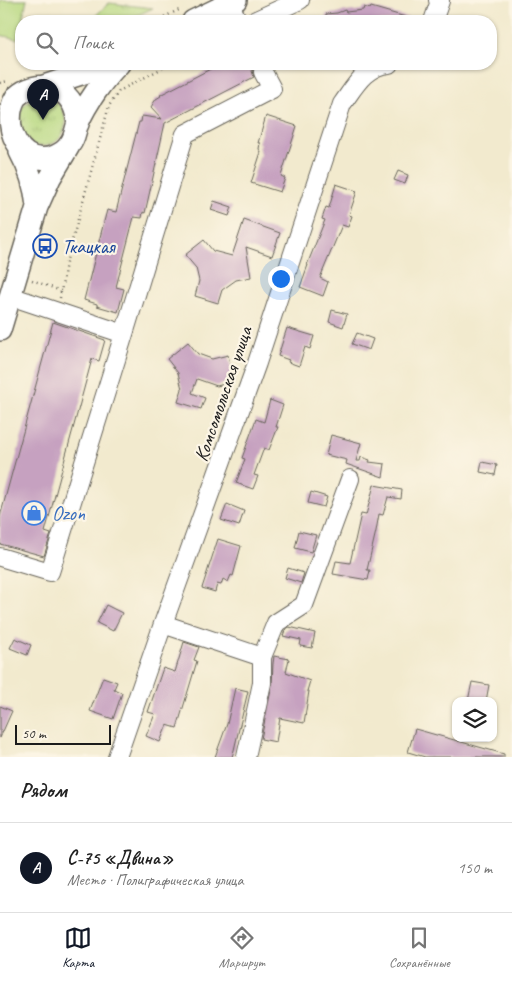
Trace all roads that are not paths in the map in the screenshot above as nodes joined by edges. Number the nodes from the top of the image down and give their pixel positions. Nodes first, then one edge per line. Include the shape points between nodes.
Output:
1 (300, 0) edge
2 (438, 0) edge
3 (234, 8) edge
4 (190, 14) edge
5 (267, 15) edge
6 (435, 15) edge
7 (91, 70) edge
8 (114, 70) edge
9 (373, 70) edge
10 (263, 72) dead end
11 (44, 86) junction
12 (22, 91) junction
13 (0, 96) edge
14 (78, 124) junction
15 (3, 129) edge
16 (70, 144) junction
17 (20, 152) junction
18 (37, 206) junction
19 (10, 296) junction
20 (0, 330) edge
21 (124, 334) junction
22 (350, 479) dead end
23 (0, 557) edge
24 (163, 624) junction
25 (262, 657) junction
26 (117, 757) edge
27 (246, 757) edge

1 - 5 street
2 - 6 street
3 - 4 main road
7 - 11 main road
8 - 14 main road
9 - 24 street, Комсомольская улица via 364,75 342,104 257,363
10 - 21 street via 272,89 185,134
11 - 12 main road
11 - 14 main road via 68,97 76,111
12 - 13 main road
12 - 15 main road via 6,111
14 - 16 main road
15 - 17 main road
16 - 17 main road via 55,156 31,157
16 - 18 main road
17 - 18 main road via 33,179
18 - 19 main road
19 - 20 main road
19 - 21 street
21 - 23 street via 50,572
22 - 25 street via 304,605 276,623
24 - 25 street
24 - 26 street, Комсомольская улица
25 - 27 street via 262,683

